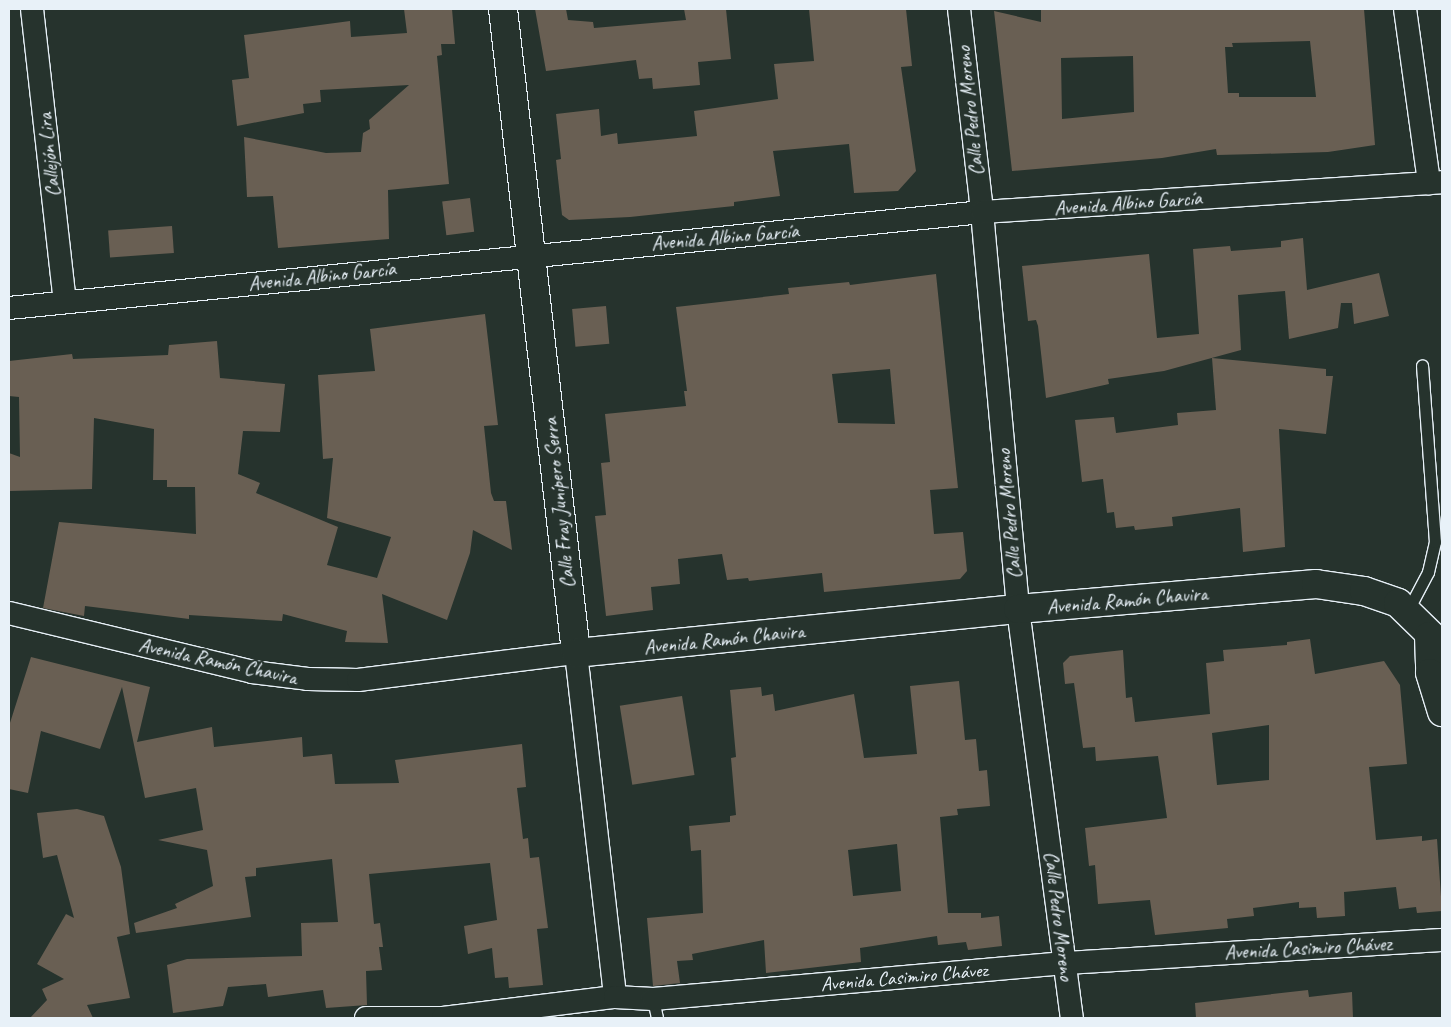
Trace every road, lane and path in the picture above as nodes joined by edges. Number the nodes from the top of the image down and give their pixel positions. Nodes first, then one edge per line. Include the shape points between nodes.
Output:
1 (32, 9) edge
2 (503, 9) edge
3 (959, 9) edge
4 (1406, 9) edge
5 (1436, 182) edge
6 (982, 212) junction
7 (531, 256) junction
8 (65, 302) junction
9 (9, 308) edge
10 (1422, 365) dead end
11 (1018, 609) junction
12 (1408, 610) junction
13 (9, 613) edge
14 (1436, 641) edge
15 (576, 653) junction
16 (1442, 712) edge
17 (1442, 940) edge
18 (1065, 963) junction
19 (615, 997) junction
20 (655, 1009) edge
21 (366, 1018) edge
22 (1072, 1018) edge

1 - 8 street, Callejón Lira
2 - 7 main road, Calle Fray Junípero Serra
3 - 6 street, Calle Pedro Moreno
4 - 5 street
5 - 6 street, Avenida Albino García
6 - 7 street, Avenida Albino García
6 - 11 street, Calle Pedro Moreno
7 - 8 street, Avenida Albino García
7 - 15 main road, Calle Fray Junípero Serra
8 - 9 street, Avenida Albino García
10 - 12 lane via 1435,542 1428,572
11 - 12 main road, Avenida Ramón Chavira via 1316,584 1374,594
11 - 15 main road, Avenida Ramón Chavira
11 - 18 street, Calle Pedro Moreno
12 - 14 main road, Avenida Ramón Chavira
13 - 15 street, Avenida Ramón Chavira via 252,672 308,680 358,680
14 - 16 main road via 1430,673
15 - 19 street, Calle Fray Junípero Serra
17 - 18 street, Avenida Casimiro Chávez
18 - 20 street, Avenida Casimiro Chávez
18 - 22 street, Calle Pedro Moreno
19 - 20 street, Avenida Casimiro Chávez
19 - 21 street, Avenida Casimiro Chávez via 443,1018

